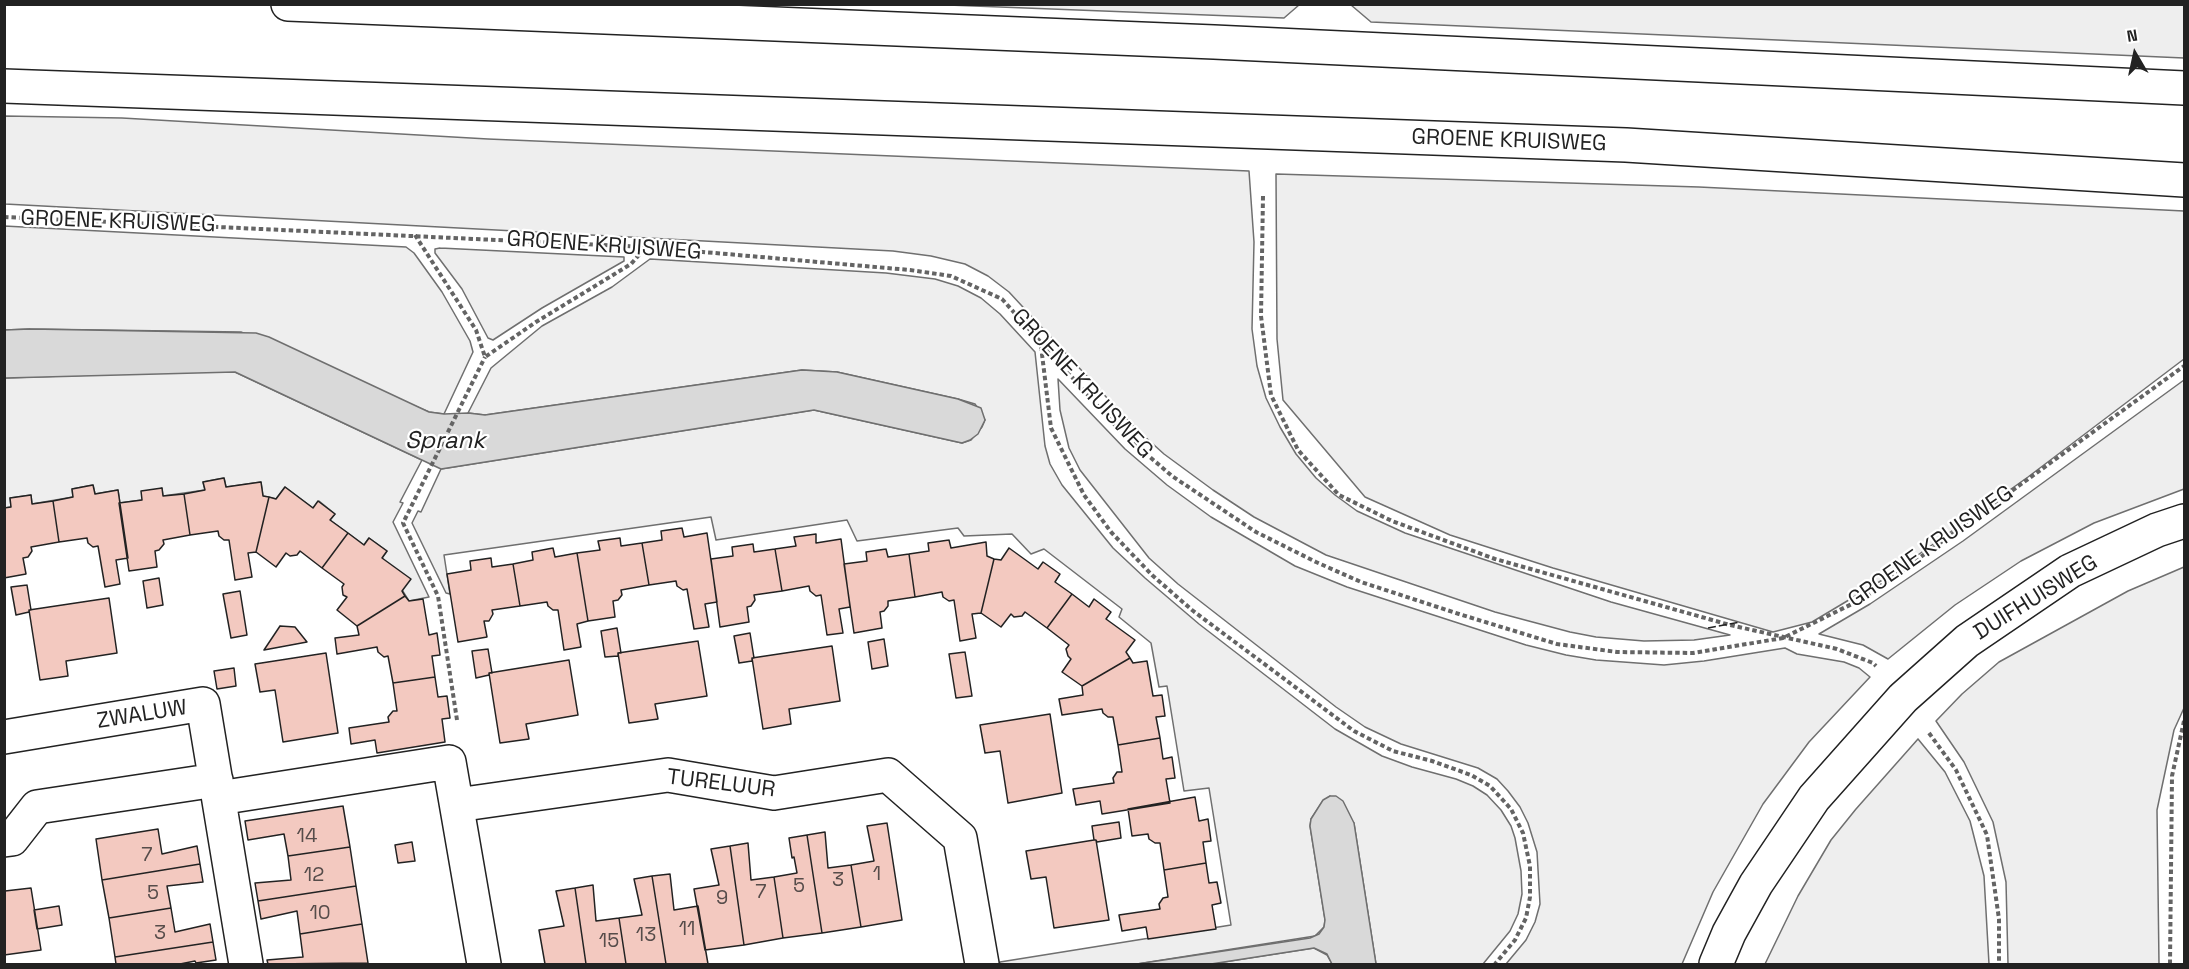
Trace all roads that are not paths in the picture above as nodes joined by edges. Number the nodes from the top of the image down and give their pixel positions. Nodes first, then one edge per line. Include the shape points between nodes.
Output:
1 (288, 4) edge
2 (4, 86) edge
3 (2184, 88) edge
4 (2184, 180) edge
5 (2184, 521) edge
6 (4, 737) edge
7 (218, 789) junction
8 (457, 805) junction
9 (4, 840) edge
10 (246, 964) edge
11 (484, 964) edge
12 (982, 964) edge
13 (1716, 964) edge

1 - 3 main road
2 - 4 main road, GROENE KRUISWEG via 1626,145
5 - 13 main road, DUIFHUISWEG via 2070,571 1967,641 1904,698 1814,798 1756,884
6 - 7 main road, ZWALUW via 203,704
7 - 8 main road via 449,762
7 - 9 main road via 37,807 12,839
7 - 10 main road, ZWALUW
8 - 11 main road
8 - 12 main road, TURELUUR via 668,775 774,793 888,775 960,838

